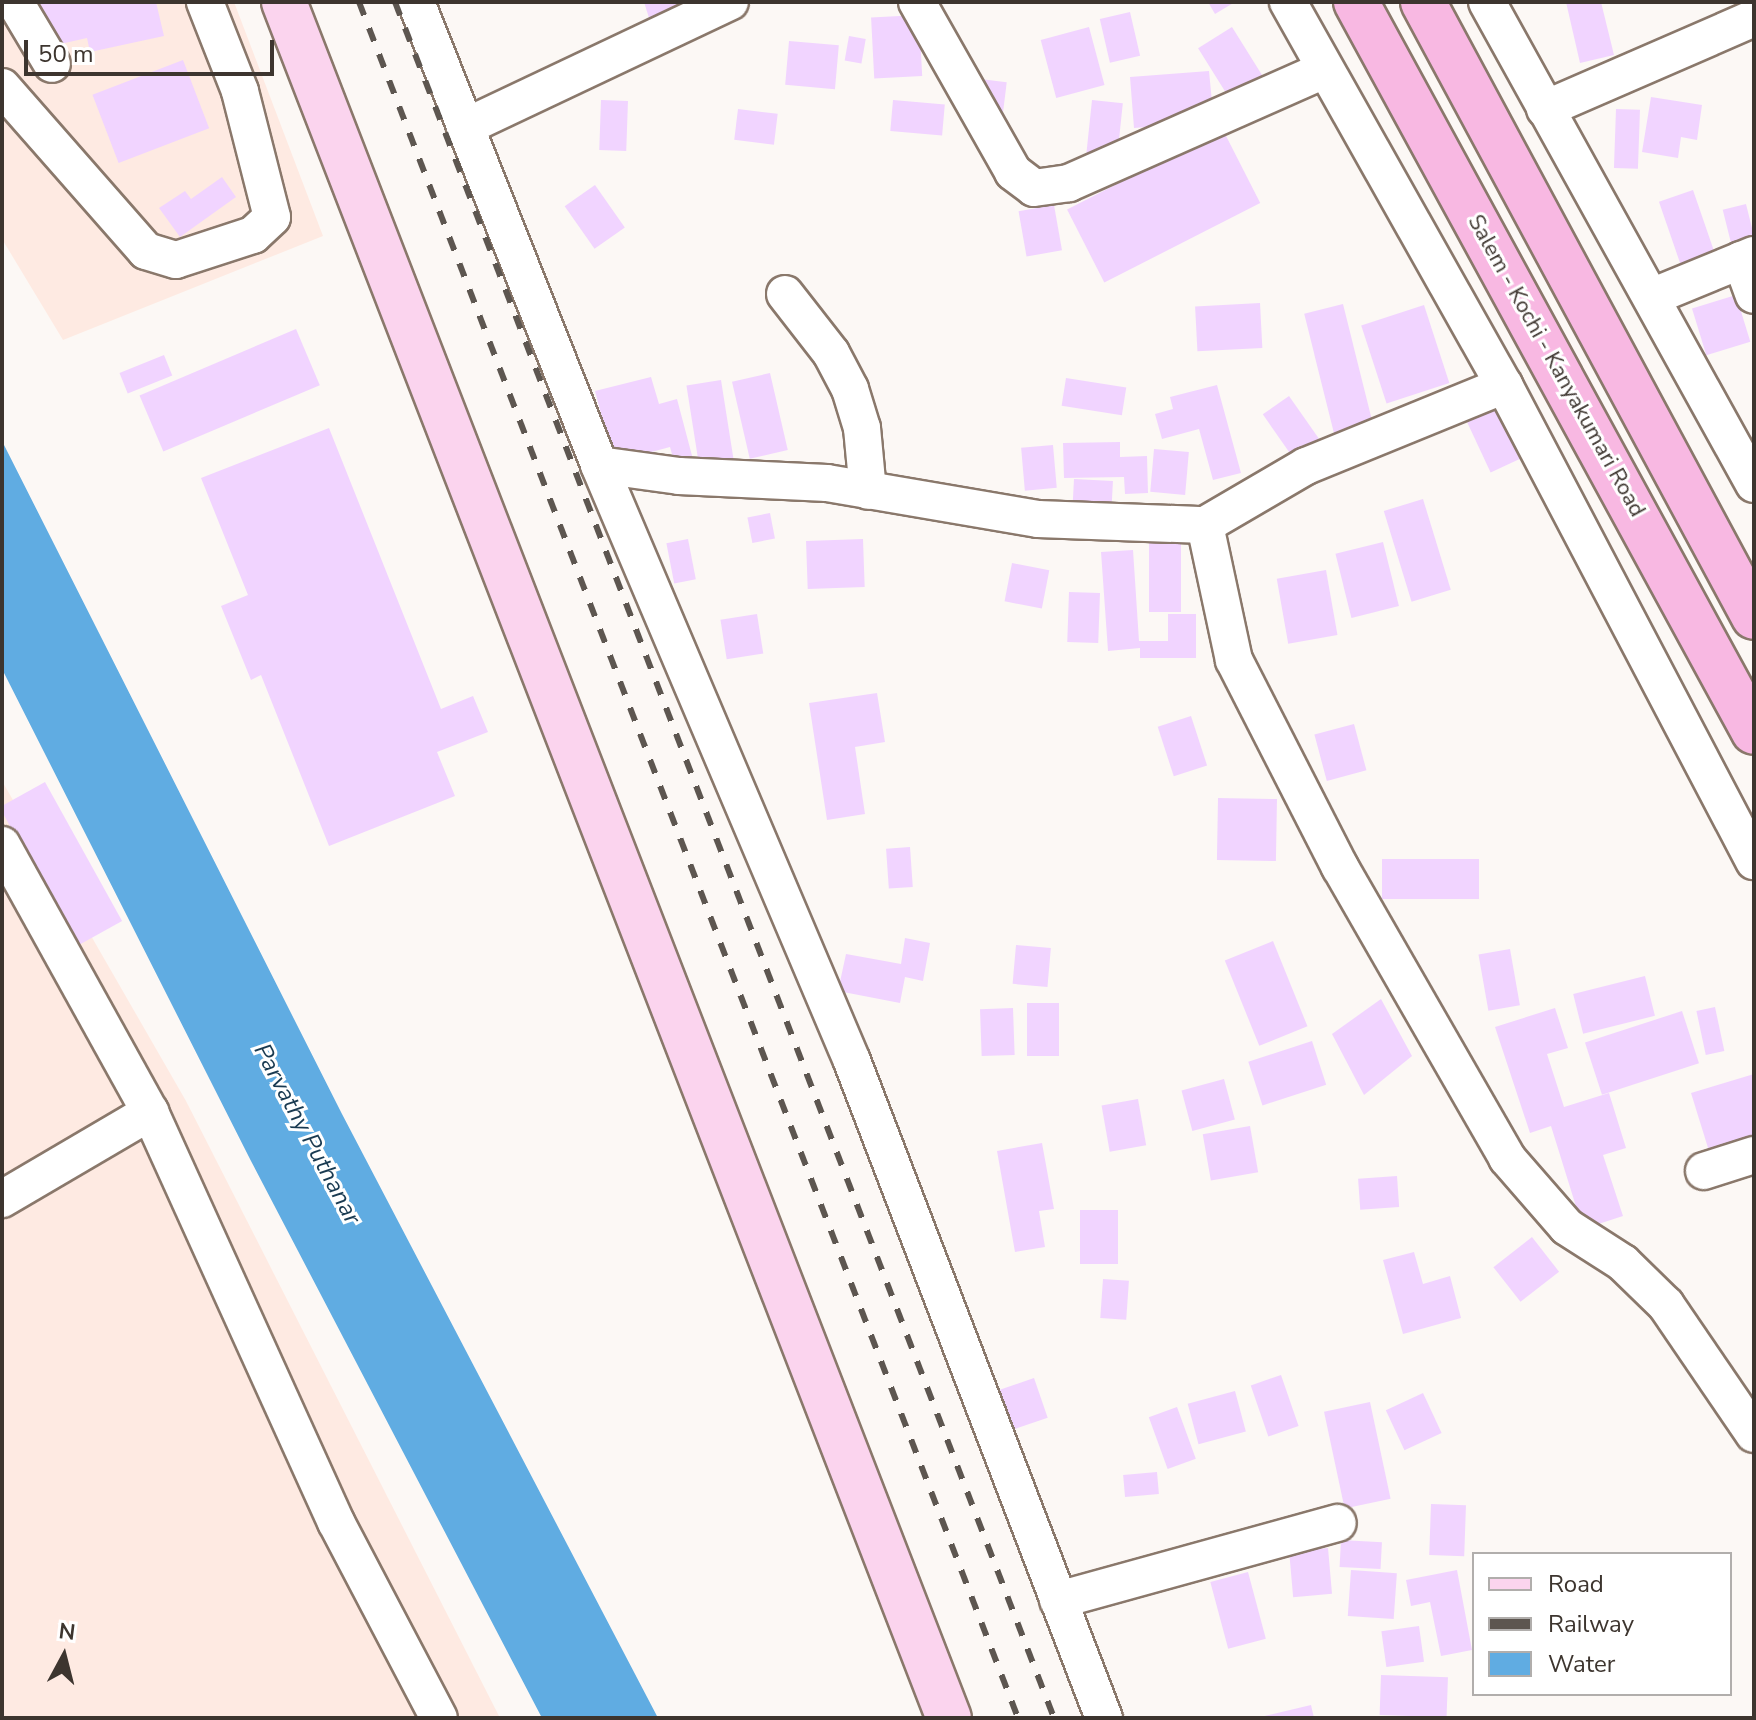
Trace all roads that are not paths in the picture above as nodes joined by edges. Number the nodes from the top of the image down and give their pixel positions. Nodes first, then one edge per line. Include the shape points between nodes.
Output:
1 (15, 2) edge
2 (205, 2) edge
3 (284, 2) edge
4 (416, 2) edge
5 (730, 2) edge
6 (917, 2) edge
7 (1288, 2) edge
8 (1356, 2) edge
9 (1423, 2) edge
10 (1487, 2) edge
11 (1754, 18) edge
12 (52, 64) dead end
13 (1324, 70) junction
14 (2, 87) edge
15 (1545, 109) junction
16 (465, 127) junction
17 (1748, 258) edge
18 (785, 294) dead end
19 (1754, 295) edge
20 (1654, 296) junction
21 (1504, 385) junction
22 (599, 465) junction
23 (1754, 484) edge
24 (868, 491) junction
25 (1205, 525) junction
26 (1754, 617) edge
27 (1754, 732) edge
28 (2, 845) edge
29 (1754, 861) edge
30 (150, 1112) junction
31 (1754, 1155) edge
32 (1704, 1171) dead end
33 (2, 1199) edge
34 (1751, 1425) edge
35 (1338, 1523) dead end
36 (1058, 1600) junction
37 (439, 1718) edge
38 (949, 1718) edge
39 (1104, 1718) edge

1 - 12 street
2 - 14 street via 240,91 272,217 253,235 176,260 146,251
3 - 38 main road
4 - 16 street
5 - 16 street
6 - 13 street via 1013,172 1034,188 1069,183
7 - 13 street
8 - 27 highway, Salem - Kochi - Kanyakumari Road
9 - 26 highway
10 - 15 street
11 - 15 street
13 - 21 street
15 - 20 street
16 - 22 street
17 - 19 street
17 - 20 street
18 - 24 street via 850,389 862,428
20 - 23 street
21 - 25 street via 1306,466
21 - 29 street
22 - 24 street
22 - 36 street via 852,1061
24 - 25 street via 1038,519
25 - 34 street via 1240,673 1340,867 1507,1158 1567,1227 1623,1263 1666,1305
28 - 30 street
30 - 33 street
30 - 37 street via 336,1522
31 - 32 street
35 - 36 street
36 - 39 street

